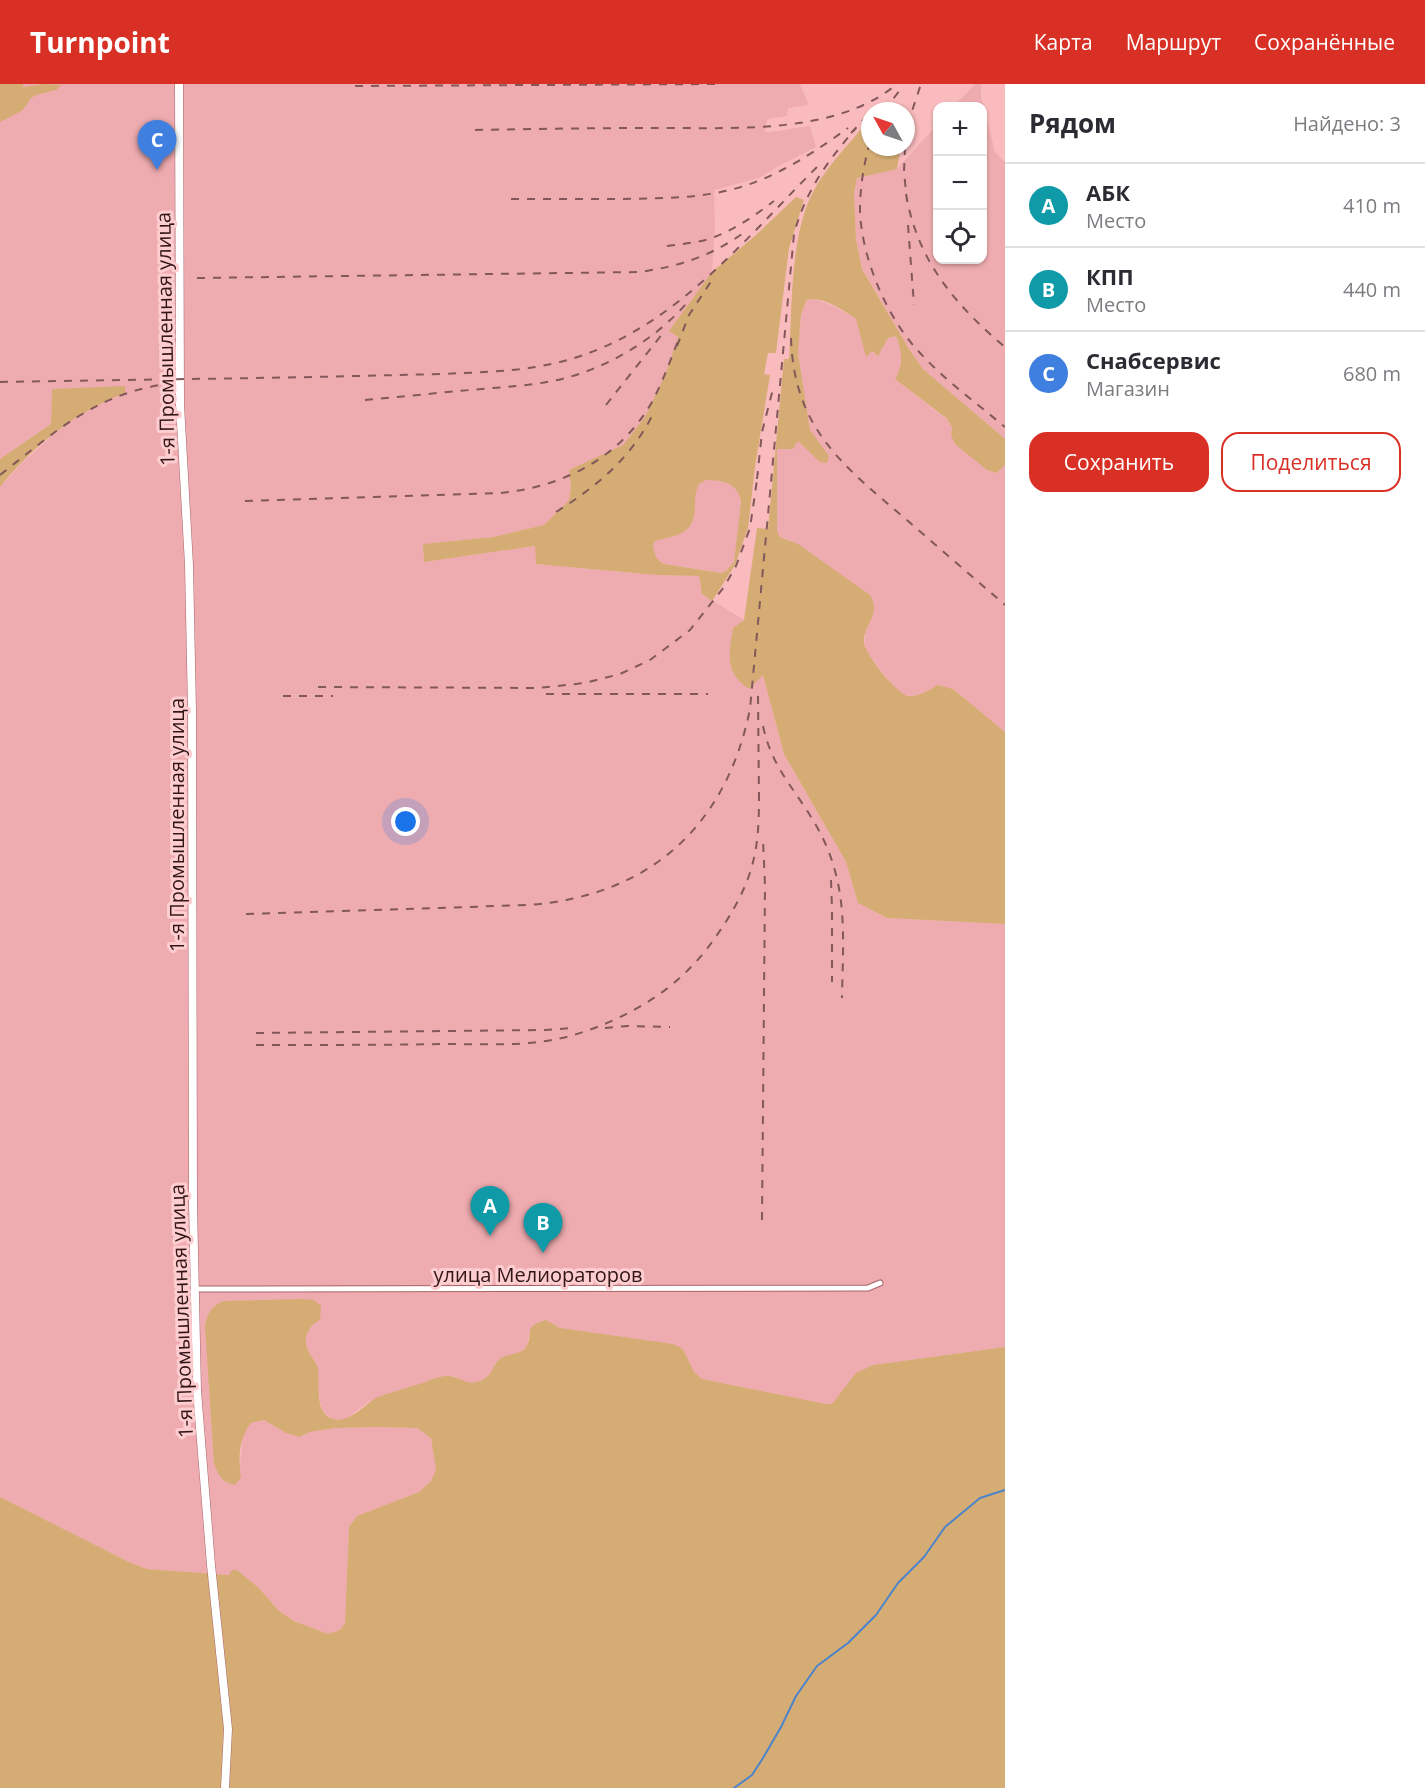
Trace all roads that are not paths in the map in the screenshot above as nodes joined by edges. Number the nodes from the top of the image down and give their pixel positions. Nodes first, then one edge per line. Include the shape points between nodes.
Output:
1 (179, 84) edge
2 (880, 1283) dead end
3 (196, 1289) junction
4 (225, 1788) edge

1 - 3 main road, 1-я Промышленная улица via 180,405 192,711
2 - 3 street, улица Мелиораторов via 868,1288
3 - 4 main road, 1-я Промышленная улица via 198,1391 228,1729

